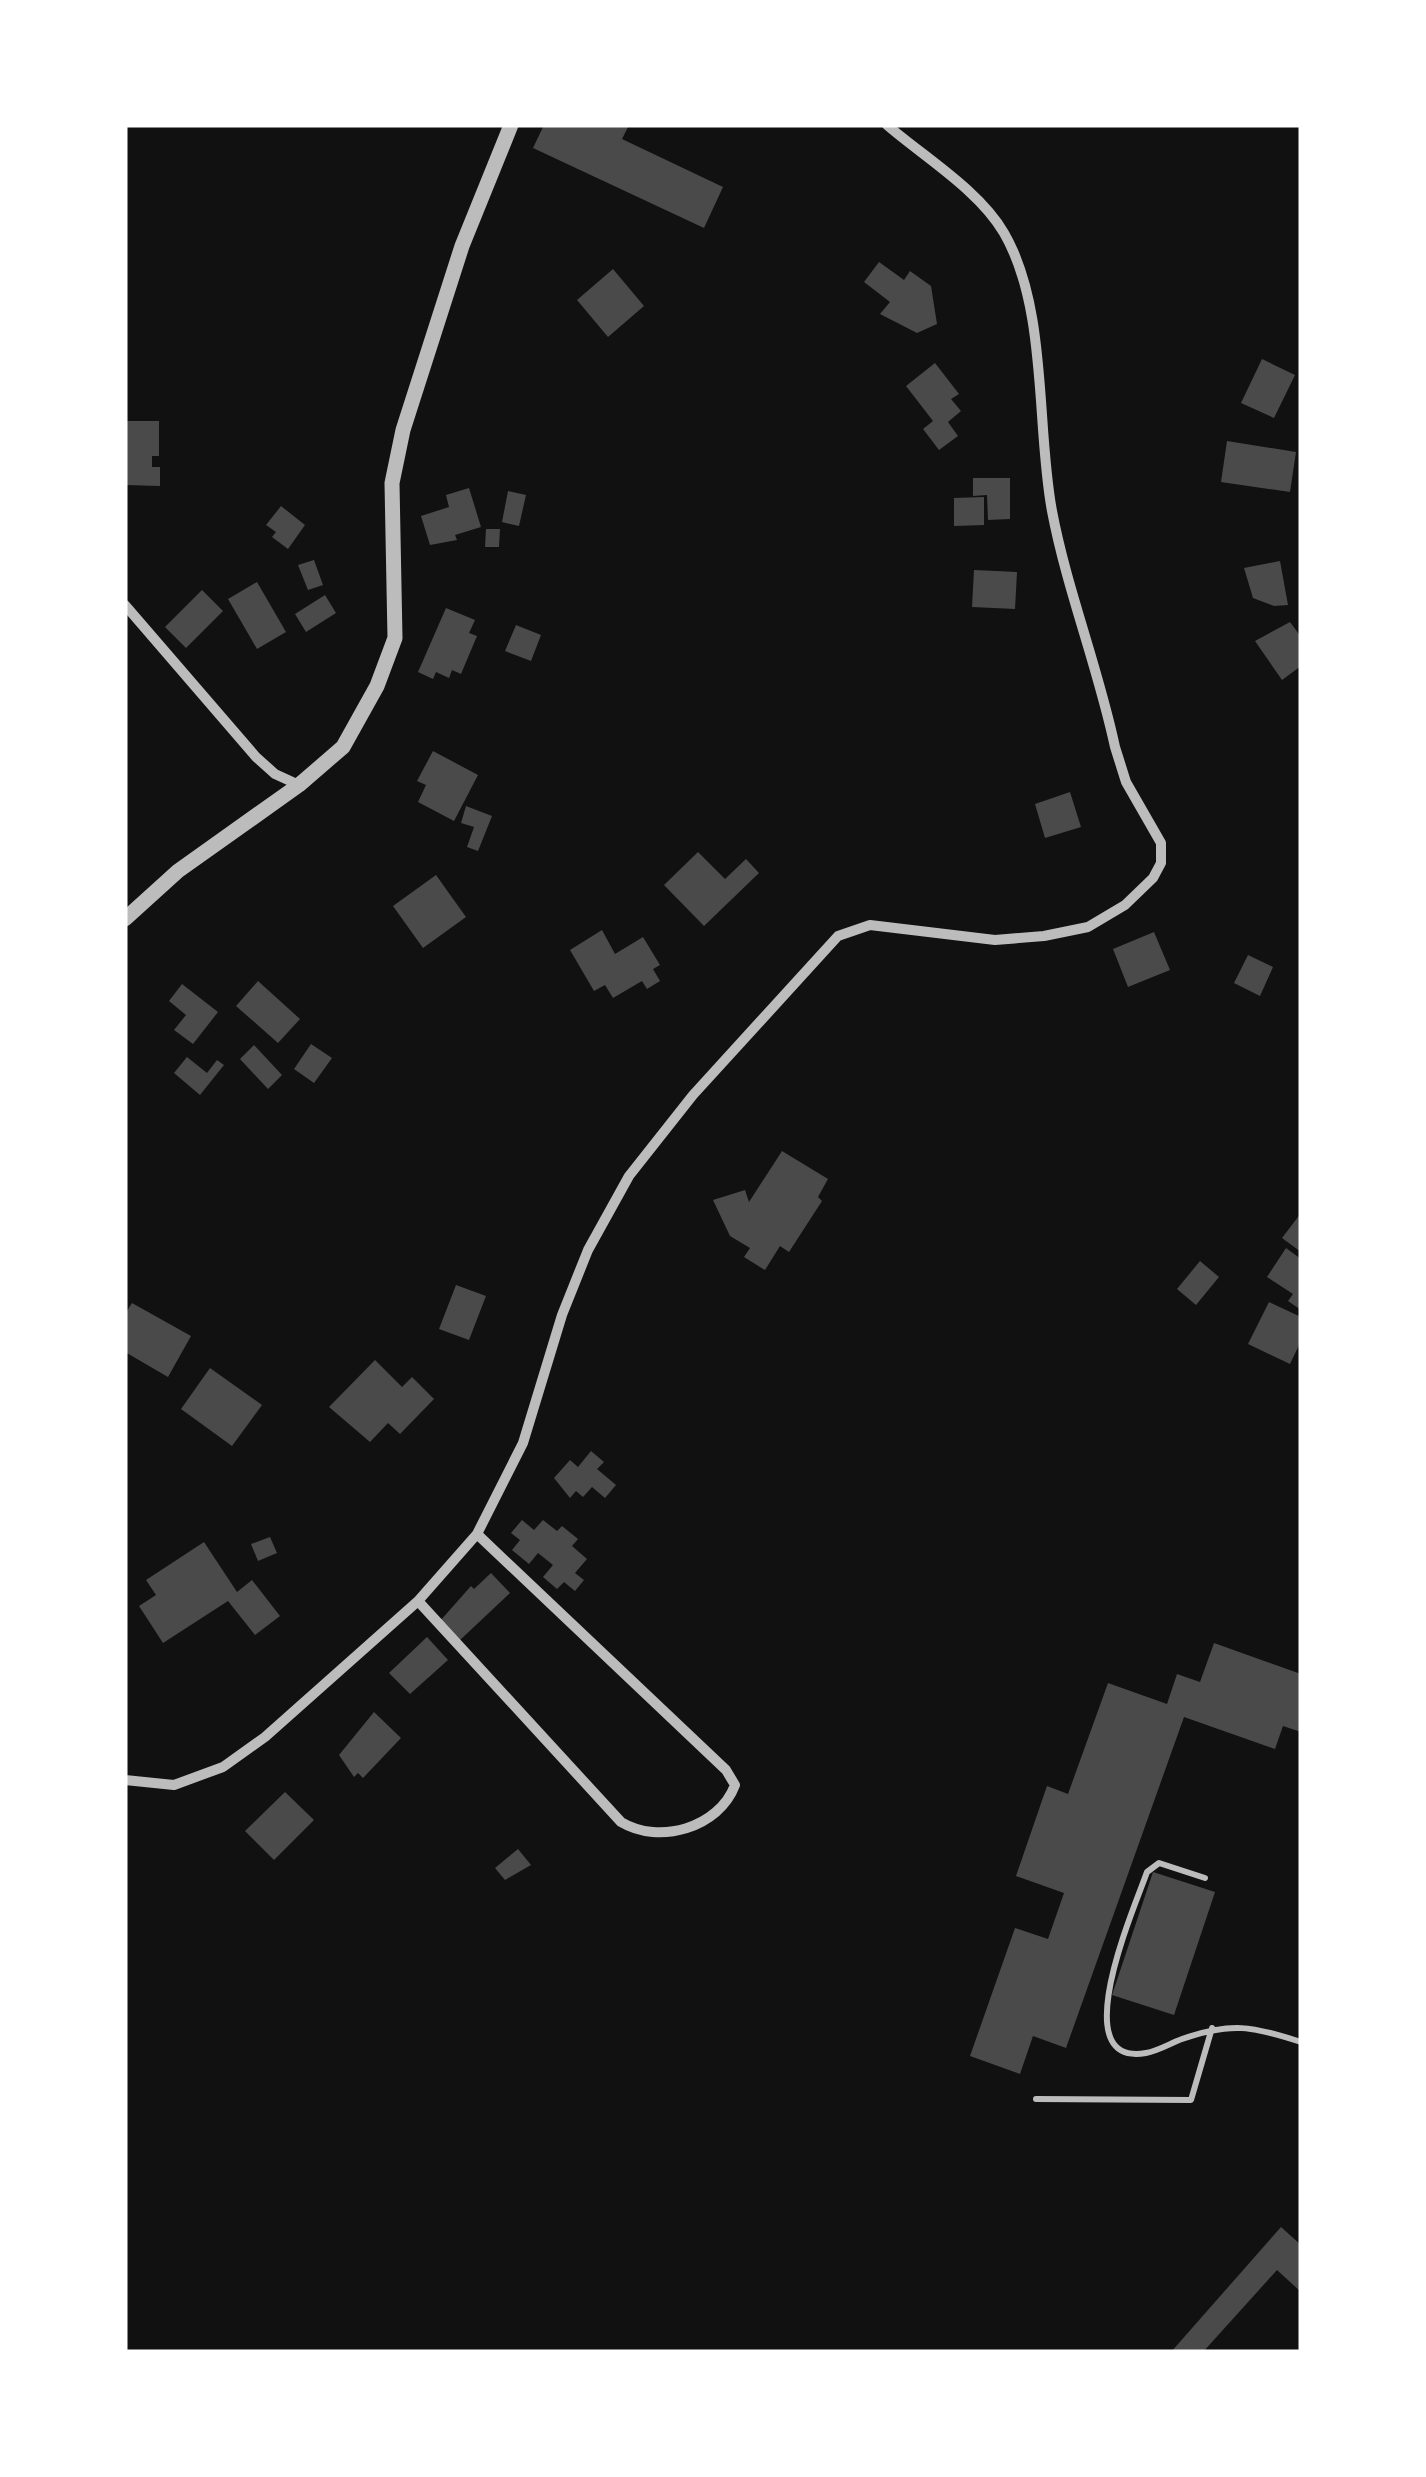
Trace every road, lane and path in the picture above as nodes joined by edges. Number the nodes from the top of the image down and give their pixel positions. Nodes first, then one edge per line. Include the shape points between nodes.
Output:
1 (511, 125) edge
2 (886, 125) edge
3 (125, 605) edge
4 (299, 786) junction
5 (125, 919) edge
6 (477, 1534) junction
7 (418, 1601) junction
8 (125, 1780) edge
9 (1204, 1878) dead end
10 (1212, 2028) junction
11 (1301, 2042) edge
12 (1036, 2099) dead end

1 - 4 street via 462,246 392,483 396,638 343,746
2 - 6 street via 977,201 1003,230 1018,262 1052,510 1126,782 1161,843 1161,863 1139,894 1088,927 995,940 870,924 838,936 813,960 629,1176 588,1250 523,1443
3 - 4 street via 256,756
4 - 5 street via 178,871
6 - 7 street
6 - 7 street via 726,1770 734,1785 726,1801 670,1834 622,1822
7 - 8 street via 222,1767 174,1786
9 - 10 lane via 1159,1864 1147,1872 1105,2001 1105,2026 1123,2051 1146,2054
10 - 11 lane via 1255,2027
10 - 12 lane via 1191,2100

